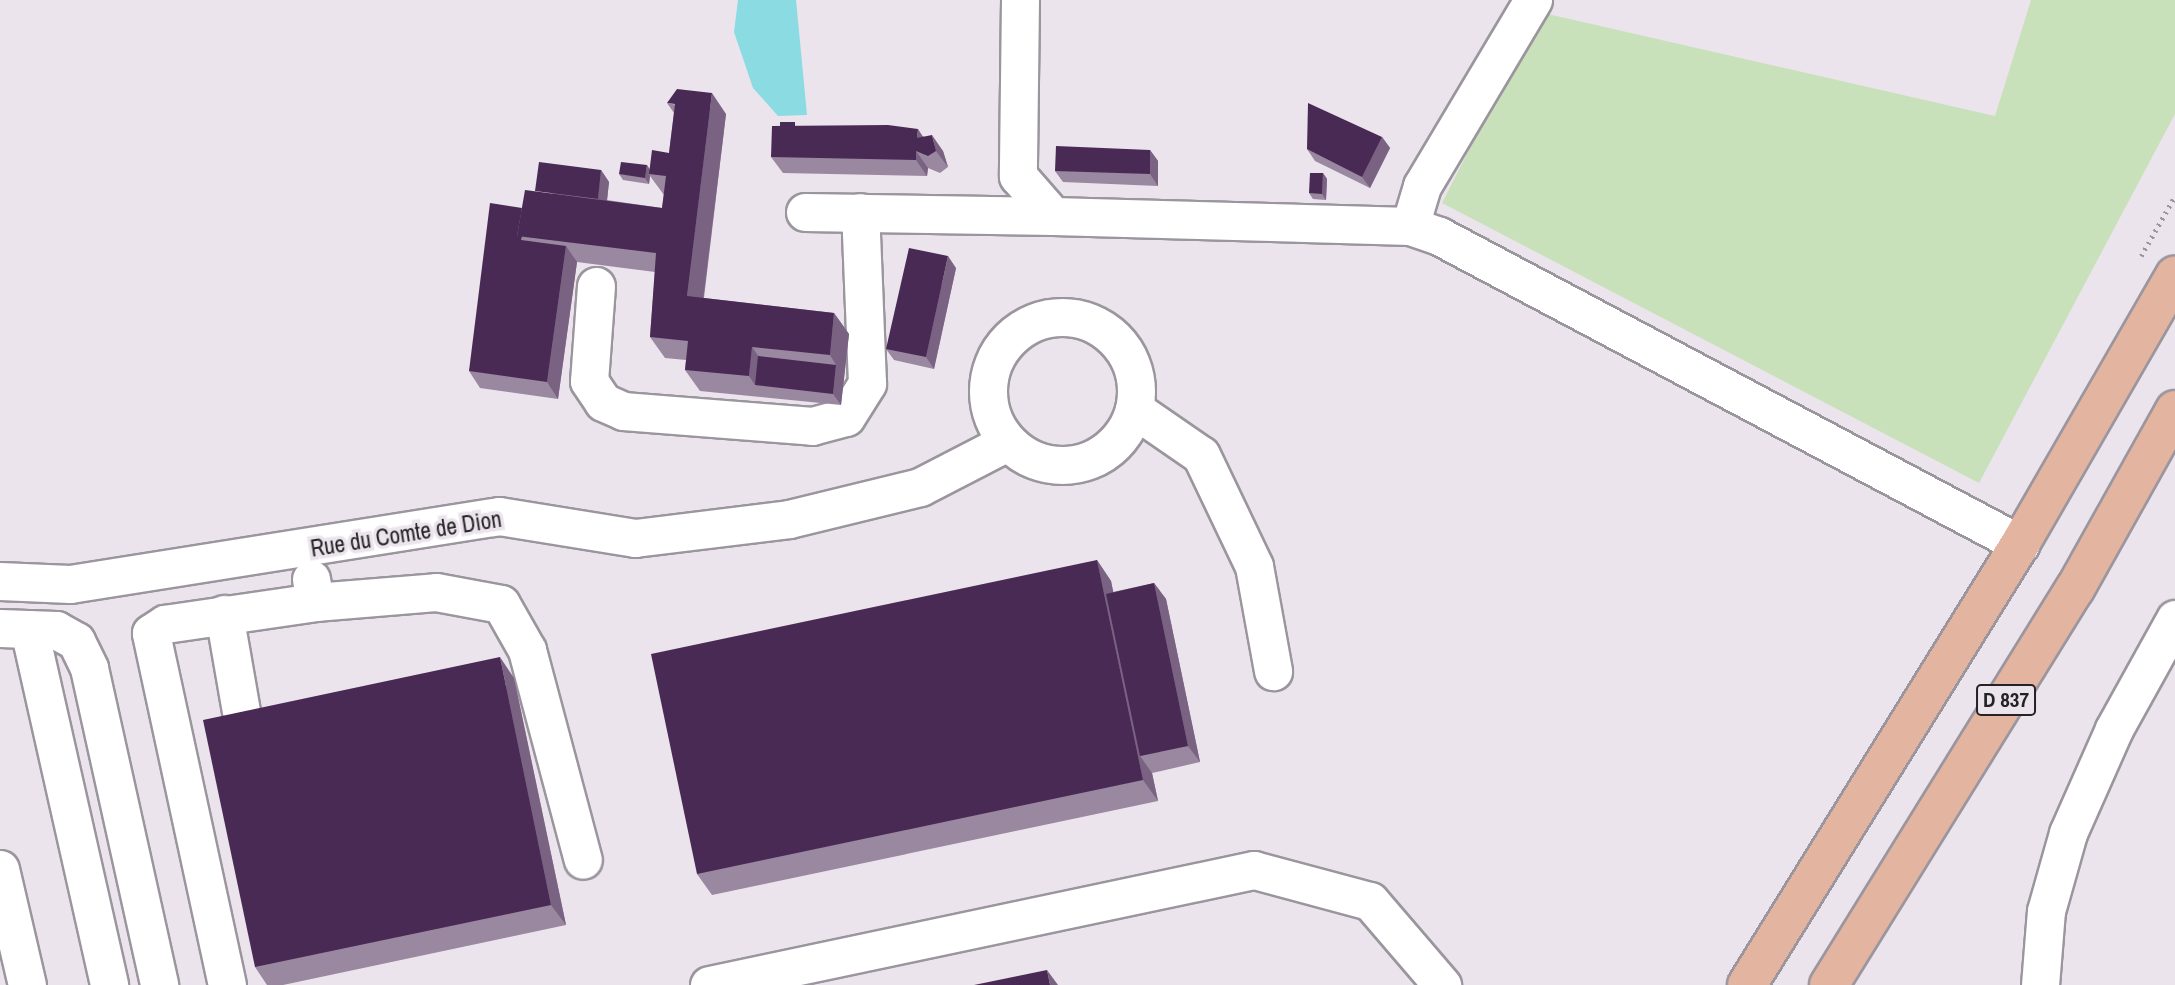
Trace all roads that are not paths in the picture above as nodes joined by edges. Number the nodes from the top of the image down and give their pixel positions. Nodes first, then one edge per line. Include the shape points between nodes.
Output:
1 (1020, 0) edge
2 (1533, 0) edge
3 (805, 212) dead end
4 (860, 212) junction
5 (1053, 216) junction
6 (1410, 226) junction
7 (2175, 275) edge
8 (596, 286) dead end
9 (1134, 409) junction
10 (2175, 410) edge
11 (1007, 442) junction
12 (2020, 544) junction
13 (305, 550) junction
14 (0, 581) edge
15 (315, 602) junction
16 (224, 614) junction
17 (2175, 619) edge
18 (14, 629) edge
19 (1273, 671) dead end
20 (241, 711) edge
21 (583, 860) dead end
22 (0, 869) edge
23 (27, 985) edge
24 (109, 985) edge
25 (159, 985) edge
26 (228, 985) edge
27 (709, 985) edge
28 (1442, 985) edge
29 (1747, 985) edge
30 (1829, 985) edge
31 (2039, 985) edge

1 - 5 lane via 1018,176
2 - 6 lane via 1422,186
3 - 4 lane
4 - 5 lane
4 - 8 lane via 867,383 846,417 812,426 623,411 603,402 589,381
5 - 6 lane
6 - 12 lane via 1788,417
7 - 12 main road
9 - 11 lane via 1111,447 1091,459 1047,464
9 - 11 lane via 1136,383 1114,338 1093,323 1042,318 1010,338 990,370 993,421
9 - 19 lane via 1201,454 1254,566
10 - 30 main road, D 837 via 2075,589
11 - 13 lane, Rue du Comte de Dion via 920,487 789,519 635,538 499,516
12 - 29 main road
13 - 14 lane, Rue du Comte de Dion via 70,584
13 - 15 lane
15 - 16 lane
15 - 21 lane via 436,592 501,604 527,650
16 - 20 lane
16 - 26 lane via 165,624 150,633
17 - 31 lane via 2114,729 2068,833 2046,911
18 - 24 lane
18 - 25 lane via 56,630 76,641 89,668
22 - 23 lane
27 - 28 lane via 1254,870 1370,901

